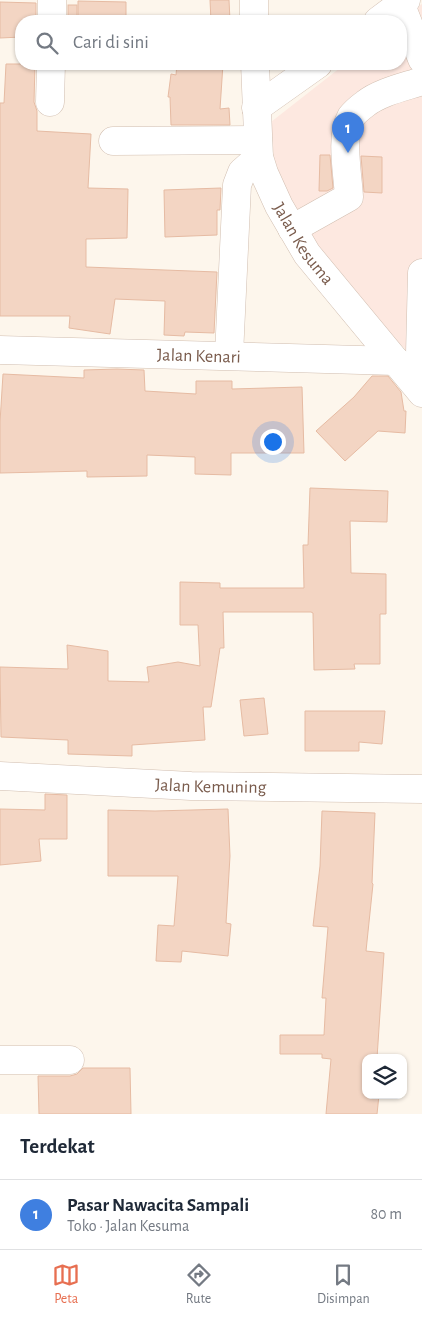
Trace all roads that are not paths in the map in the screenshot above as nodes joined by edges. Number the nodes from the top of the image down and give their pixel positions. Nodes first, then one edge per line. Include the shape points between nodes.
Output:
1 (52, 0) edge
2 (254, 0) edge
3 (403, 3) edge
4 (52, 15) edge
5 (254, 15) edge
6 (386, 15) edge
7 (422, 59) edge
8 (51, 70) edge
9 (255, 70) edge
10 (310, 70) edge
11 (422, 81) edge
12 (50, 102) dead end
13 (256, 108) junction
14 (113, 141) dead end
15 (258, 148) junction
16 (292, 229) junction
17 (422, 273) edge
18 (0, 350) edge
19 (229, 355) junction
20 (415, 358) edge
21 (422, 393) edge
22 (0, 776) edge
23 (422, 789) edge
24 (0, 1060) edge
25 (70, 1060) dead end

1 - 4 street
2 - 5 street
3 - 6 street
3 - 7 street
8 - 12 street
9 - 13 street, Jalan Kesuma
10 - 13 street
11 - 16 street via 380,95 365,103 351,117 346,132 349,198
13 - 15 street, Jalan Kesuma
14 - 15 street
15 - 16 street, Jalan Kesuma via 264,173
15 - 19 street via 237,184
16 - 20 street, Jalan Kesuma via 326,280
17 - 20 street
18 - 19 street, Jalan Kenari
19 - 20 street, Jalan Kenari
20 - 21 street, Jalan Kesuma
22 - 23 street, Jalan Kemuning via 191,786
24 - 25 street

